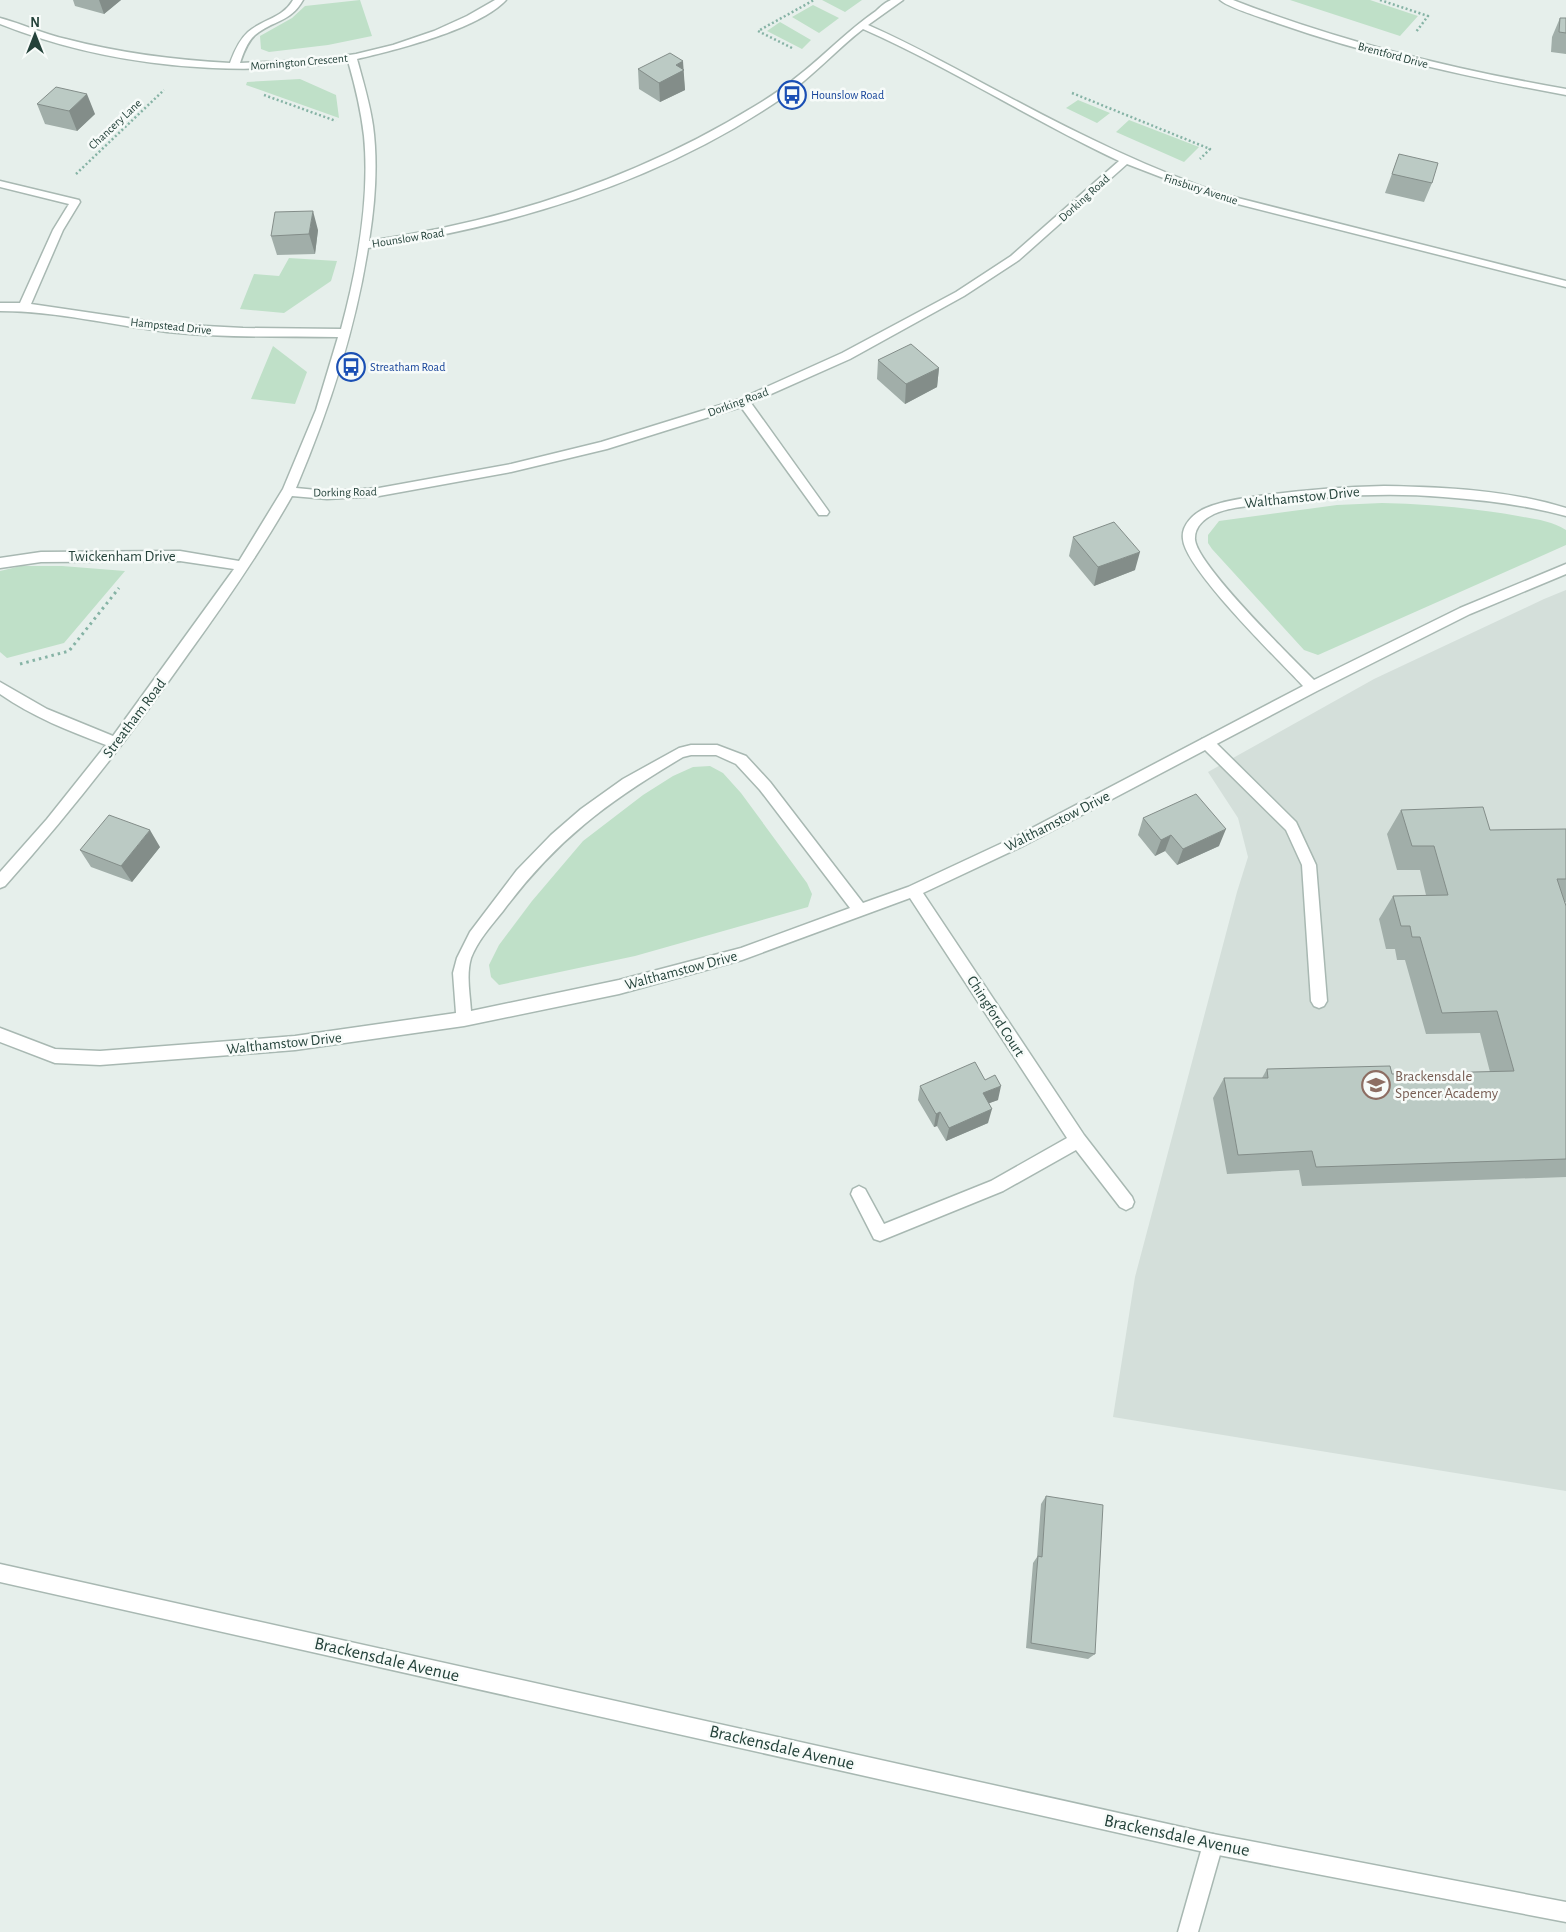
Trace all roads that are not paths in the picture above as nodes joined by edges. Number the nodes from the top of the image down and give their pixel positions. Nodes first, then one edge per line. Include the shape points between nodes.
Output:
1 (298, 0) edge
2 (501, 0) edge
3 (898, 0) edge
4 (1225, 0) edge
5 (0, 22) edge
6 (862, 25) junction
7 (352, 58) junction
8 (233, 67) junction
9 (1566, 92) edge
10 (1126, 160) junction
11 (0, 184) edge
12 (365, 245) junction
13 (1566, 284) edge
14 (0, 307) edge
15 (24, 307) junction
16 (344, 333) junction
17 (744, 402) junction
18 (288, 491) junction
19 (823, 512) dead end
20 (1566, 512) edge
21 (0, 563) edge
22 (243, 566) junction
23 (1566, 569) edge
24 (0, 687) edge
25 (1312, 687) junction
26 (117, 743) junction
27 (1207, 743) junction
28 (0, 882) edge
29 (913, 891) junction
30 (861, 911) junction
31 (1319, 1000) dead end
32 (464, 1019) junction
33 (0, 1035) edge
34 (1078, 1140) junction
35 (859, 1194) dead end
36 (1126, 1202) dead end
37 (0, 1573) edge
38 (1213, 1844) junction
39 (1566, 1912) edge
40 (1188, 1932) edge

1 - 8 street via 287,16 251,34
2 - 7 street, Mornington Crescent via 422,39
3 - 6 street, Hounslow Road
4 - 9 street, Brentford Drive via 1313,32 1398,56
5 - 8 street, Mornington Crescent via 78,45 133,56
6 - 10 street, Finsbury Avenue via 895,39
6 - 12 street, Hounslow Road via 793,86 728,126 638,172 539,208 452,232
7 - 8 street, Mornington Crescent via 288,66
7 - 12 street, Streatham Road via 364,103 370,148
10 - 13 street, Finsbury Avenue via 1176,182 1222,197
10 - 17 street, Dorking Road via 1015,258 960,294 846,356
11 - 15 street via 75,202 58,230
12 - 16 street, Streatham Road
14 - 15 street, Hampstead Drive
15 - 16 street, Hampstead Drive via 167,328
16 - 18 street, Streatham Road via 317,420
17 - 18 street, Dorking Road via 603,446 511,468 380,492 327,495
17 - 19 street
18 - 22 street, Streatham Road
20 - 25 street, Walthamstow Drive via 1457,493 1378,489 1232,504 1199,515 1188,535 1193,554 1237,608
21 - 22 street, Twickenham Drive via 42,556 180,556
22 - 26 street, Streatham Road
23 - 25 street, Walthamstow Drive via 1465,611
24 - 26 street via 69,726
25 - 27 street, Walthamstow Drive
26 - 28 street, Streatham Road
27 - 29 street, Walthamstow Drive via 1018,842
27 - 31 street via 1292,826 1309,865
29 - 30 street, Walthamstow Drive
29 - 34 street, Chingford Court
30 - 32 street, Walthamstow Drive via 742,954 619,987
30 - 32 street via 765,786 740,760 717,750 679,753 628,782 586,813 522,874 475,936 464,958 461,973
32 - 33 street, Walthamstow Drive via 295,1043 100,1058 55,1056
34 - 35 street via 997,1186 880,1233
34 - 36 street, Chingford Court
37 - 38 street, Brackensdale Avenue
38 - 39 street, Brackensdale Avenue
38 - 40 street

